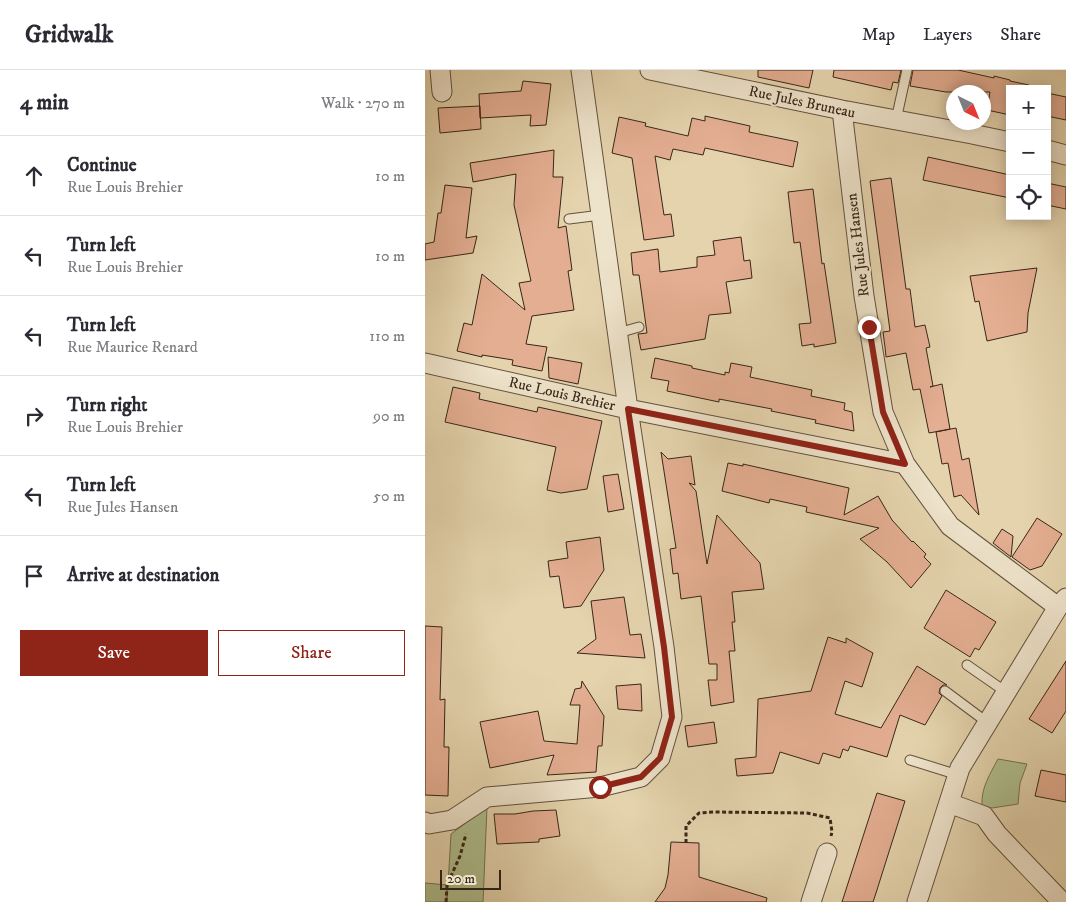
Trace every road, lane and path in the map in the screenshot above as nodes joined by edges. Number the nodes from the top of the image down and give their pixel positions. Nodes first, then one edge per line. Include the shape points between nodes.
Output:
1 (440, 70) edge
2 (581, 70) edge
3 (650, 70) edge
4 (907, 70) edge
5 (442, 92) dead end
6 (842, 110) junction
7 (896, 120) junction
8 (1006, 141) edge
9 (1051, 151) edge
10 (1066, 155) edge
11 (601, 215) junction
12 (569, 219) dead end
13 (639, 327) dead end
14 (618, 333) junction
15 (425, 363) edge
16 (628, 409) junction
17 (905, 464) junction
18 (1062, 602) edge
19 (967, 665) dead end
20 (945, 691) dead end
21 (1006, 692) junction
22 (988, 722) junction
23 (910, 760) dead end
24 (958, 775) junction
25 (949, 803) junction
26 (472, 806) junction
27 (425, 822) edge
28 (832, 832) dead end
29 (686, 843) dead end
30 (827, 853) dead end
31 (446, 902) edge
32 (811, 902) edge
33 (917, 902) edge
34 (1062, 902) edge

1 - 5 street
2 - 11 street
3 - 6 street, Rue Jules Bruneau
4 - 7 lane
6 - 7 street, Rue Jules Bruneau
6 - 17 street, Rue Jules Hansen via 864,296 873,327 883,412
7 - 8 street, Rue Jules Bruneau
9 - 10 street
11 - 12 lane
11 - 14 street
13 - 14 lane
14 - 16 street
15 - 16 street, Rue Louis Brehier
16 - 17 street, Rue Louis Brehier
16 - 26 street via 672,717 660,758 641,777 600,787 487,797
17 - 18 street, Rue Jules Hansen via 950,526
18 - 21 street
19 - 21 lane
20 - 22 lane
21 - 22 street
22 - 24 street
23 - 24 lane
24 - 25 street
25 - 33 street
25 - 34 street via 984,816
26 - 27 street via 452,820
26 - 31 path via 460,856 447,885
28 - 29 path via 830,818 807,813 699,813 686,826
30 - 32 street

